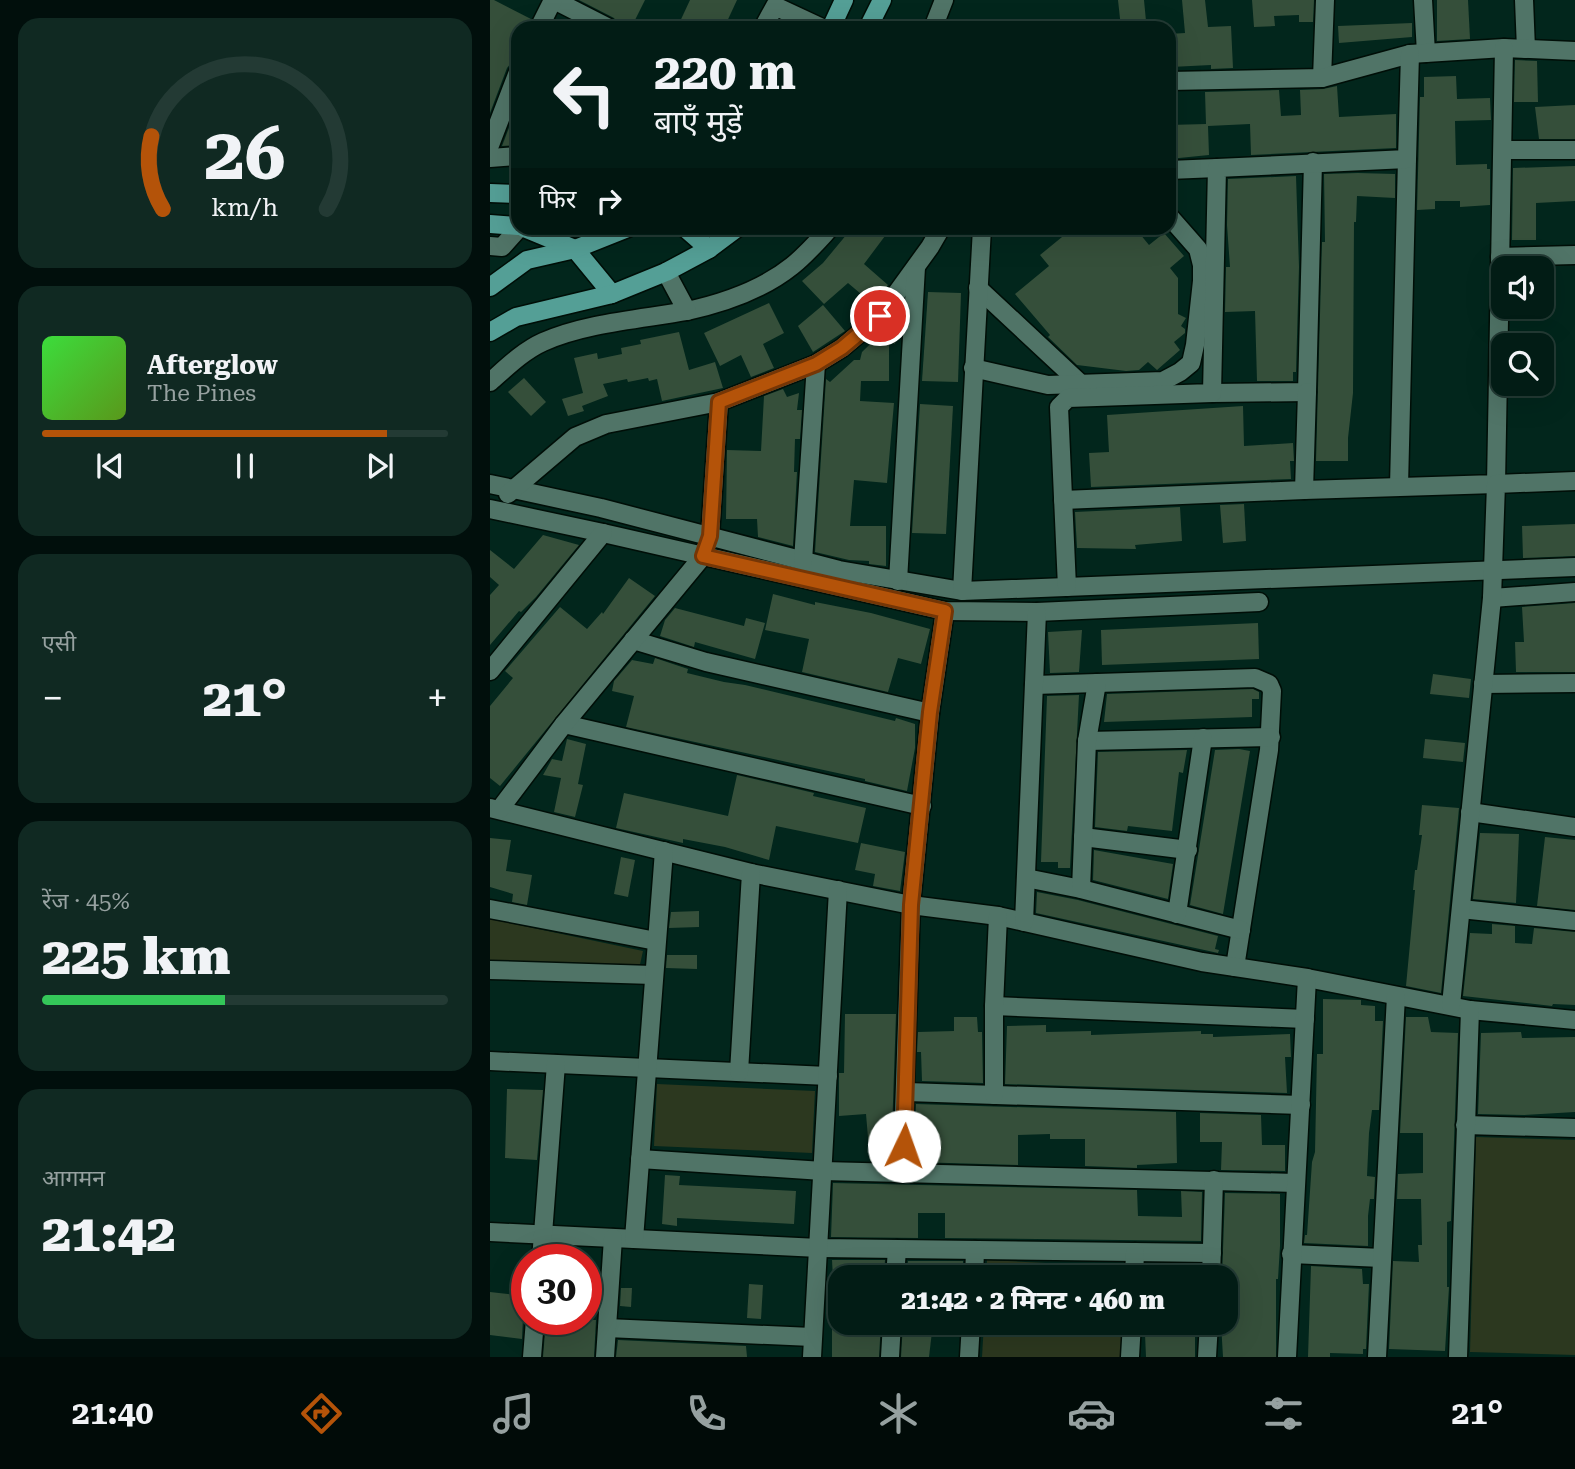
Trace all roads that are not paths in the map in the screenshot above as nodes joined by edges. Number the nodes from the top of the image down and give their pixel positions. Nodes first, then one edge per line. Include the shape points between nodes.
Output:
1 (553, 0) edge
2 (844, 0) edge
3 (882, 0) edge
4 (944, 0) edge
5 (1325, 0) edge
6 (1423, 0) edge
7 (1524, 0) edge
8 (772, 2) edge
9 (542, 21) edge
10 (595, 21) edge
11 (765, 21) edge
12 (809, 21) edge
13 (834, 21) edge
14 (872, 21) edge
15 (936, 21) edge
16 (1504, 48) junction
17 (1527, 49) junction
18 (1575, 51) edge
19 (1418, 53) junction
20 (1322, 78) junction
21 (1176, 81) edge
22 (511, 91) edge
23 (490, 145) edge
24 (1503, 150) junction
25 (1575, 150) edge
26 (511, 156) edge
27 (490, 158) edge
28 (1407, 159) junction
29 (1314, 162) junction
30 (1217, 168) junction
31 (1176, 170) edge
32 (490, 193) edge
33 (511, 194) edge
34 (490, 224) edge
35 (1176, 224) edge
36 (511, 226) edge
37 (511, 235) edge
38 (540, 235) edge
39 (610, 235) edge
40 (693, 235) edge
41 (728, 235) edge
42 (823, 235) edge
43 (937, 235) edge
44 (985, 235) edge
45 (575, 249) junction
46 (709, 249) junction
47 (494, 250) edge
48 (1575, 255) edge
49 (1500, 256) edge
50 (1538, 256) edge
51 (916, 267) junction
52 (666, 272) junction
53 (490, 287) edge
54 (978, 288) junction
55 (612, 295) junction
56 (687, 311) junction
57 (1499, 319) edge
58 (490, 332) edge
59 (816, 364) junction
60 (973, 368) junction
61 (490, 382) edge
62 (1080, 383) junction
63 (1307, 392) junction
64 (1212, 393) junction
65 (719, 402) junction
66 (1575, 481) edge
67 (490, 484) edge
68 (1496, 484) junction
69 (1399, 486) junction
70 (511, 489) junction
71 (1304, 490) junction
72 (1063, 500) junction
73 (491, 512) edge
74 (603, 533) junction
75 (710, 536) junction
76 (703, 556) junction
77 (803, 561) junction
78 (1575, 567) edge
79 (1493, 570) junction
80 (898, 580) junction
81 (1068, 587) junction
82 (1045, 588) junction
83 (962, 591) junction
84 (1575, 592) edge
85 (1492, 598) junction
86 (1259, 602) dead end
87 (945, 611) junction
88 (1041, 612) junction
89 (633, 640) junction
90 (490, 671) edge
91 (1097, 683) junction
92 (1575, 683) edge
93 (1483, 684) junction
94 (1034, 685) junction
95 (930, 712) junction
96 (564, 724) junction
97 (1271, 737) junction
98 (1203, 738) junction
99 (1087, 741) junction
100 (922, 806) junction
101 (495, 808) edge
102 (1469, 812) junction
103 (1575, 827) edge
104 (1083, 837) junction
105 (1188, 850) junction
106 (664, 851) junction
107 (751, 873) junction
108 (1026, 878) junction
109 (1081, 889) junction
110 (838, 890) junction
111 (911, 905) junction
112 (490, 909) edge
113 (1461, 909) junction
114 (1177, 914) junction
115 (998, 916) junction
116 (1575, 920) edge
117 (1024, 922) junction
118 (1241, 930) junction
119 (656, 941) junction
120 (1235, 967) junction
121 (490, 970) edge
122 (653, 975) junction
123 (1307, 978) junction
124 (1395, 996) junction
125 (1451, 1005) junction
126 (994, 1006) junction
127 (1470, 1010) junction
128 (1305, 1019) junction
129 (1575, 1020) edge
130 (490, 1060) edge
131 (556, 1063) junction
132 (648, 1068) junction
133 (740, 1072) junction
134 (828, 1076) junction
135 (907, 1092) junction
136 (994, 1095) junction
137 (1301, 1105) junction
138 (1465, 1125) junction
139 (1575, 1128) edge
140 (639, 1159) junction
141 (823, 1171) junction
142 (902, 1173) junction
143 (1213, 1180) junction
144 (1295, 1184) junction
145 (490, 1232) edge
146 (543, 1234) junction
147 (613, 1238) junction
148 (634, 1239) junction
149 (542, 1244) edge
150 (819, 1248) junction
151 (897, 1249) junction
152 (975, 1250) junction
153 (1135, 1252) junction
154 (1212, 1253) junction
155 (1291, 1254) junction
156 (1382, 1258) junction
157 (896, 1265) edge
158 (974, 1265) edge
159 (1134, 1265) edge
160 (1212, 1265) edge
161 (607, 1328) junction
162 (534, 1335) edge
163 (891, 1335) edge
164 (971, 1335) edge
165 (1131, 1335) edge
166 (1208, 1335) edge
167 (812, 1337) junction
168 (532, 1357) edge
169 (605, 1357) edge
170 (812, 1357) edge
171 (890, 1357) edge
172 (970, 1357) edge
173 (1130, 1357) edge
174 (1207, 1357) edge
175 (1287, 1357) edge
176 (1377, 1357) edge
177 (1458, 1357) edge

1 - 9 street
1 - 10 street
2 - 13 main road
3 - 14 main road
4 - 15 street
5 - 20 street
6 - 19 street
7 - 17 street
8 - 11 street
8 - 12 street
16 - 17 street
16 - 19 street
16 - 24 street
17 - 18 street
19 - 20 street
19 - 28 street
20 - 21 street
22 - 23 street
24 - 25 street
24 - 49 street
26 - 27 street
28 - 29 street
28 - 69 street
29 - 30 street
29 - 63 street
30 - 31 street
30 - 64 street
32 - 33 main road
34 - 36 main road
35 - 62 street via 1198,249 1202,265 1191,363 1163,381
37 - 47 street
38 - 45 main road
39 - 45 main road
40 - 46 main road
41 - 46 main road
42 - 56 street via 772,279 723,303
43 - 51 street
44 - 54 street
45 - 53 main road via 527,260
45 - 55 main road
46 - 52 main road
48 - 50 street
51 - 59 street via 880,316
51 - 80 street
52 - 55 main road
52 - 56 street
54 - 60 street
54 - 62 street
55 - 58 main road via 516,317
56 - 61 street via 578,331 542,343
57 - 68 street
59 - 65 street
59 - 77 street
60 - 62 street via 1048,385
60 - 83 street
63 - 64 street
63 - 71 street
64 - 72 street via 1068,398 1062,402
65 - 70 street via 606,424 575,437
65 - 75 street
66 - 68 street
67 - 70 street
68 - 69 street
68 - 79 street
69 - 71 street
70 - 73 street
70 - 75 street
71 - 72 street
72 - 81 street
73 - 74 street
74 - 76 street
74 - 90 street
75 - 76 street
75 - 77 street
76 - 87 street
76 - 89 street
77 - 80 street
78 - 79 street
79 - 81 street
79 - 85 street
80 - 83 street
81 - 82 street
82 - 83 street
82 - 88 street
84 - 85 street
85 - 93 street
86 - 88 street
87 - 88 street
87 - 95 street
88 - 94 street
89 - 95 street via 706,662
89 - 96 street
91 - 94 street
91 - 97 street via 1263,680 1272,691
91 - 99 street
92 - 93 street
93 - 102 street
94 - 108 street
95 - 100 street
96 - 100 street
96 - 101 street
97 - 98 street
97 - 118 street
98 - 99 street
98 - 105 street
99 - 104 street
100 - 111 street
101 - 106 street
102 - 103 street
102 - 113 street
104 - 105 street
104 - 109 street
105 - 114 street
106 - 107 street
106 - 119 street
107 - 110 street
107 - 133 street
108 - 109 street
108 - 117 street
109 - 114 street
110 - 111 street
110 - 134 street
111 - 115 street
111 - 135 street
112 - 119 street
113 - 116 street
113 - 125 street
114 - 118 street
115 - 117 street
115 - 126 street
117 - 120 street
118 - 120 street
119 - 122 street
120 - 123 street
121 - 122 street
122 - 132 street
123 - 124 street
123 - 128 street
124 - 125 street
124 - 156 street
125 - 127 street
126 - 128 street
126 - 136 street
127 - 129 street
127 - 138 street
128 - 137 street
130 - 131 street
131 - 132 street
131 - 146 street
132 - 133 street
132 - 140 street
133 - 134 street
134 - 141 street
135 - 136 street
135 - 142 street
136 - 137 street
137 - 144 street
138 - 139 street
138 - 177 street
140 - 141 street
140 - 148 street
141 - 142 street
141 - 150 street
142 - 143 street
143 - 144 street
143 - 154 street
144 - 155 street
145 - 146 street
146 - 147 street
146 - 149 street
147 - 148 street
147 - 161 street
148 - 150 street
150 - 151 street
150 - 167 street
151 - 152 street
151 - 157 street
152 - 153 street
152 - 158 street
153 - 154 street
153 - 159 street
154 - 160 street
155 - 156 street
155 - 175 street
156 - 176 street
161 - 167 street
161 - 169 street
162 - 168 street
163 - 171 street
164 - 172 street
165 - 173 street
166 - 174 street
167 - 170 street

